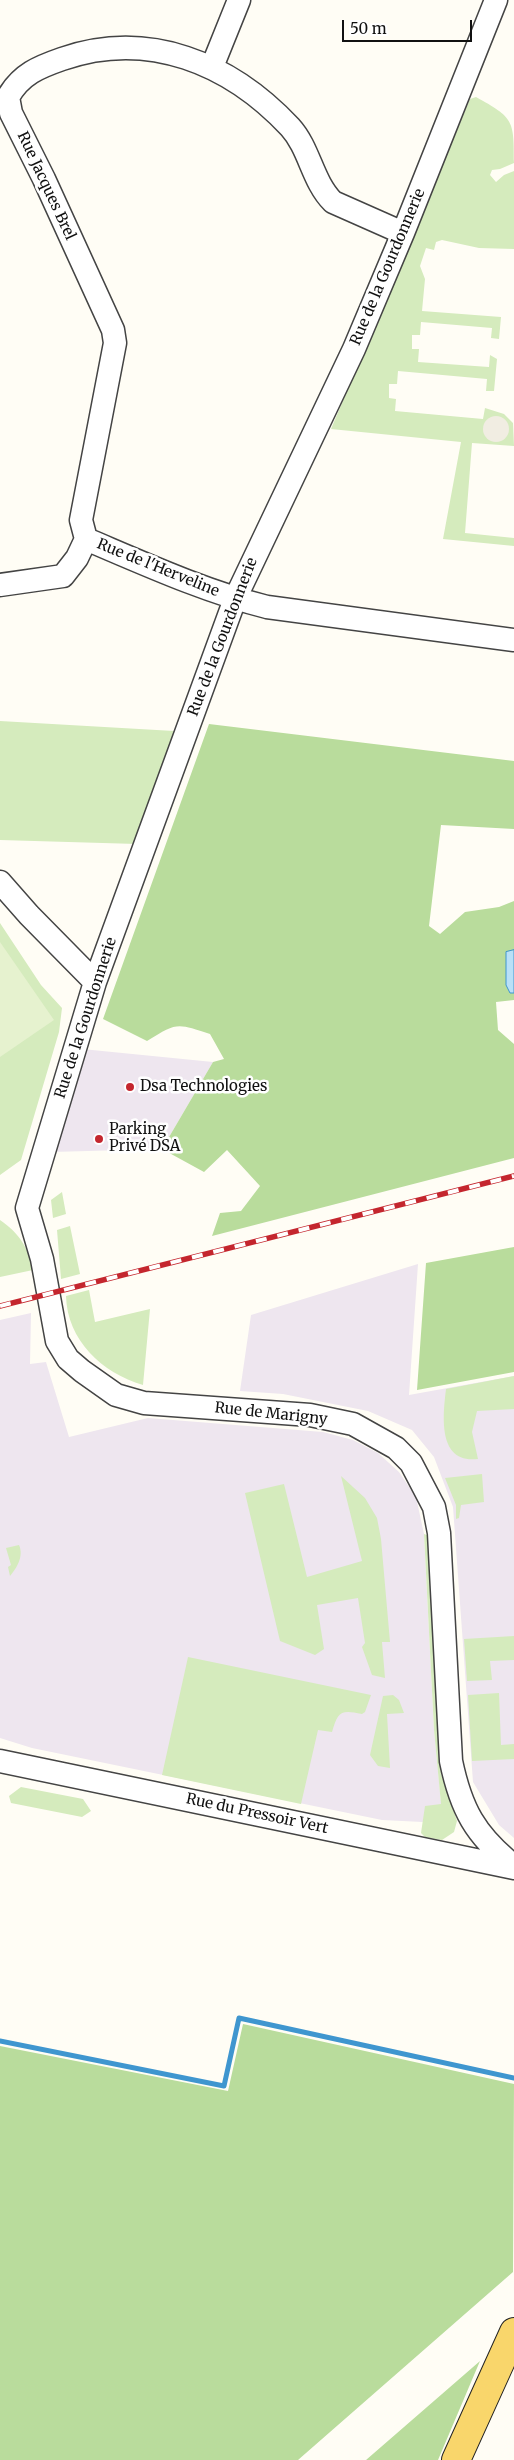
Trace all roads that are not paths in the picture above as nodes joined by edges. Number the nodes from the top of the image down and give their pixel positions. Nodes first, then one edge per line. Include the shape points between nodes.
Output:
1 (240, 0) edge
2 (496, 0) edge
3 (212, 67) junction
4 (7, 82) edge
5 (403, 233) junction
6 (86, 539) junction
7 (0, 585) edge
8 (235, 598) junction
9 (514, 640) edge
10 (0, 882) edge
11 (95, 982) junction
12 (27, 1208) joint
13 (0, 1761) edge
14 (514, 1867) edge
15 (514, 2332) edge
16 (456, 2460) edge

1 - 3 street
2 - 5 street, Rue de la Gourdonnerie
3 - 4 street, Rue Jacques Brel via 180,55 148,49 104,50 70,56
3 - 5 street, Rue Jacques Brel via 261,98 292,129 324,193 333,202
4 - 6 street, Rue Jacques Brel via 11,113 113,330 115,343 81,520
5 - 8 street, Rue de la Gourdonnerie via 354,349
6 - 7 street, Rue de l'Herveline via 63,576
6 - 8 street, Rue de l'Herveline
8 - 9 street, Rue de l'Herveline via 267,606
8 - 11 street, Rue de la Gourdonnerie
10 - 11 street
11 - 12 street, Rue de la Gourdonnerie
12 - 14 street, Rue de Marigny via 42,1259 57,1342 68,1359 101,1386 116,1395 144,1403 310,1415 353,1424 396,1448 411,1463 434,1507 439,1533 451,1761 458,1793 468,1817
13 - 14 street, Rue du Pressoir Vert
15 - 16 main road

